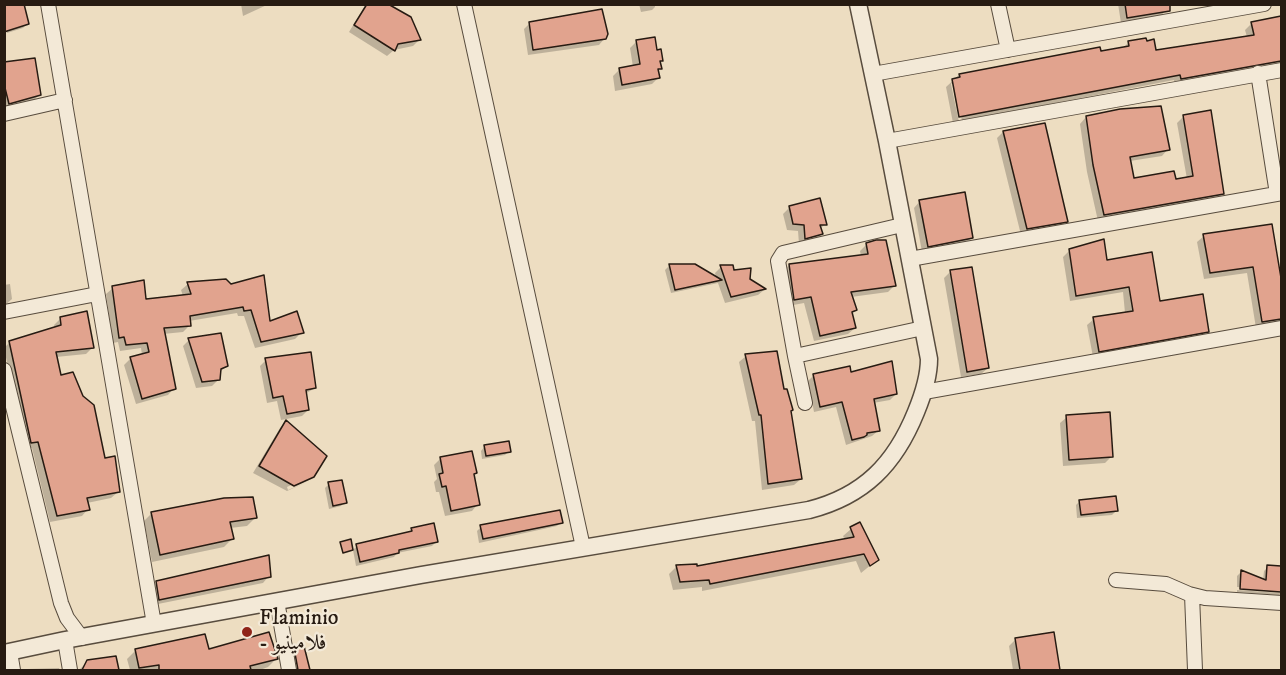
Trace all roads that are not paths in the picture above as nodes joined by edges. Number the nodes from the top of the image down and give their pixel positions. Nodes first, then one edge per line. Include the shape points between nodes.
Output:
1 (48, 4) edge
2 (464, 4) edge
3 (858, 4) edge
4 (998, 4) edge
5 (1264, 4) edge
6 (1008, 50) junction
7 (1281, 70) edge
8 (873, 74) junction
9 (1258, 74) junction
10 (65, 100) junction
11 (4, 114) edge
12 (887, 141) junction
13 (1279, 194) edge
14 (902, 225) junction
15 (910, 259) junction
16 (97, 294) junction
17 (4, 312) edge
18 (923, 328) junction
19 (1281, 328) edge
20 (795, 356) junction
21 (4, 370) edge
22 (924, 392) junction
23 (805, 403) dead end
24 (583, 547) junction
25 (1116, 580) dead end
26 (1192, 595) junction
27 (278, 601) junction
28 (1281, 603) edge
29 (154, 624) junction
30 (82, 638) junction
31 (65, 640) junction
32 (7, 653) edge
33 (13, 670) edge
34 (70, 670) edge
35 (289, 670) edge
36 (1195, 670) edge

1 - 10 street
2 - 24 street
3 - 8 street
4 - 6 street
5 - 6 street
6 - 8 street
7 - 9 street
8 - 12 street
9 - 12 street
9 - 13 street
10 - 11 street
10 - 16 street
12 - 14 street
13 - 15 street
14 - 15 street
14 - 20 street via 783,253 778,261
15 - 18 street
16 - 17 street
16 - 29 street
18 - 20 street
18 - 22 street via 929,359
19 - 22 street
20 - 23 street
21 - 30 street via 61,603
22 - 24 street via 904,438 886,465 849,496 785,514
24 - 27 street
25 - 26 street via 1166,584
26 - 28 street
26 - 36 street
27 - 29 street
27 - 35 street
29 - 30 street
30 - 31 street
31 - 32 street
31 - 34 street
32 - 33 street

